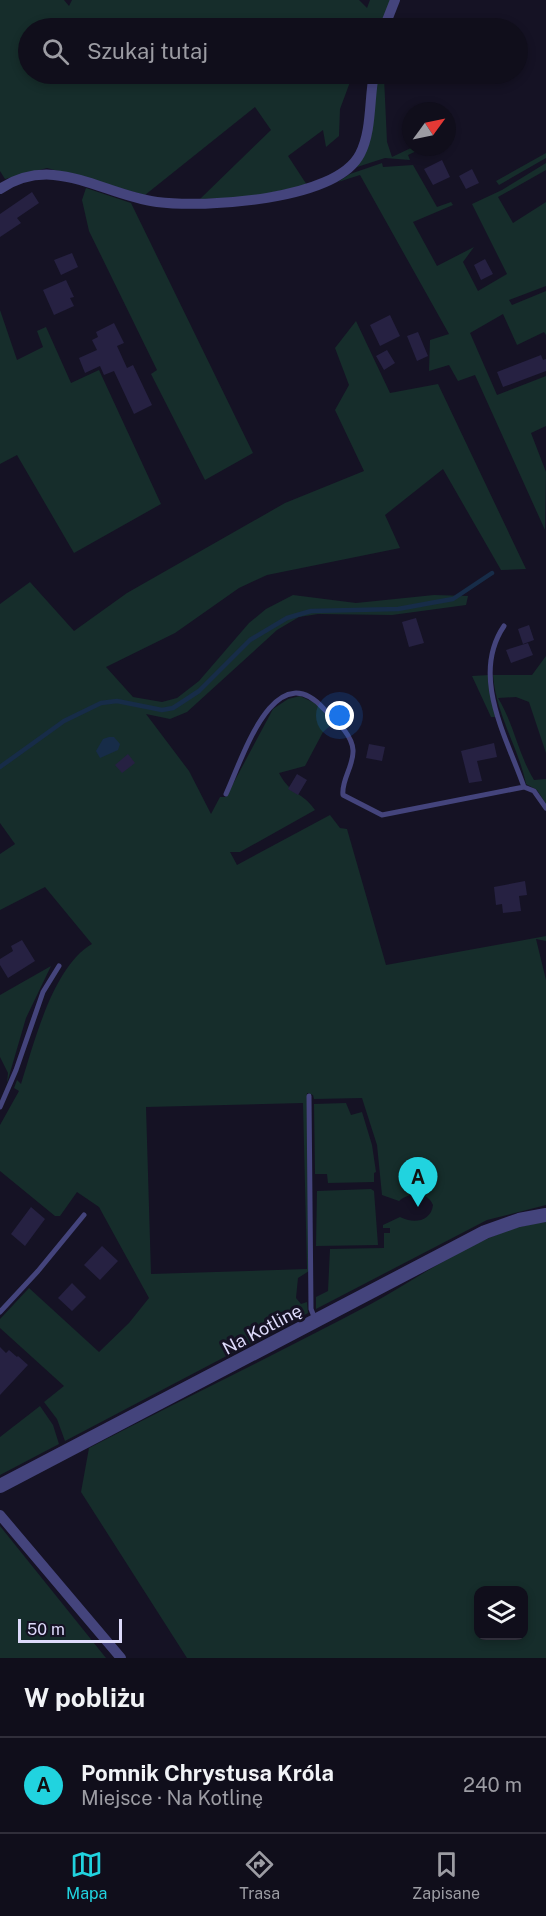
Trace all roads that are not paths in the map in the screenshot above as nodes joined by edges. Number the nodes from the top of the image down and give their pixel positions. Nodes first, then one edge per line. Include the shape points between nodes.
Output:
1 (395, 0) edge
2 (388, 18) edge
3 (373, 84) edge
4 (0, 189) edge
5 (504, 626) dead end
6 (524, 787) junction
7 (226, 794) dead end
8 (546, 808) edge
9 (59, 966) dead end
10 (309, 1096) dead end
11 (0, 1107) edge
12 (84, 1215) dead end
13 (546, 1215) edge
14 (0, 1312) edge
15 (315, 1321) junction
16 (0, 1486) edge
17 (0, 1515) edge
18 (121, 1658) edge

1 - 2 street
3 - 4 street via 366,133 358,157 342,172 306,189 248,200 169,203 45,173 23,177
5 - 6 lane via 492,655 492,693
6 - 7 lane via 382,815 342,795 353,751 349,738 314,698 294,693 278,699 266,710
6 - 8 lane via 534,791
9 - 11 lane via 43,992
10 - 15 lane via 311,1309
12 - 14 lane
13 - 15 street, Na Kotlinę via 485,1233
15 - 16 street, Na Kotlinę
17 - 18 street

